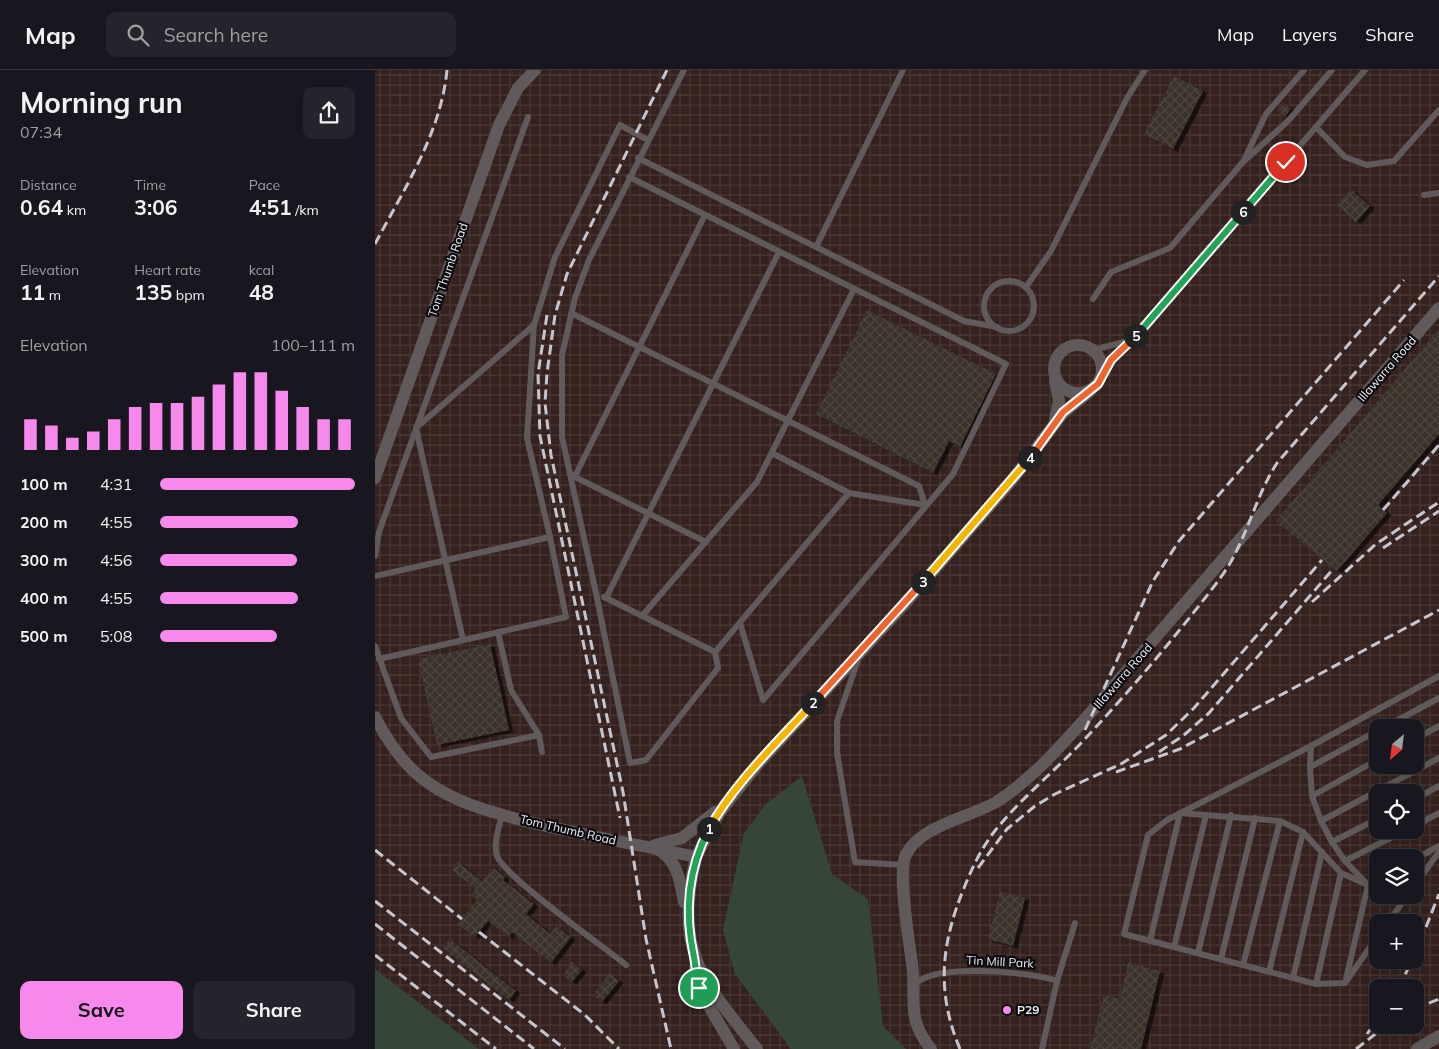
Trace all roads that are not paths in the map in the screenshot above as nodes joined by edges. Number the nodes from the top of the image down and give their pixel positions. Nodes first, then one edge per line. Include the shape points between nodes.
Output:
1 (535, 70) edge
2 (684, 70) edge
3 (903, 70) edge
4 (1145, 70) edge
5 (1304, 70) edge
6 (1332, 70) edge
7 (1365, 70) edge
8 (1439, 110) edge
9 (527, 117) dead end
10 (1316, 127) junction
11 (648, 140) junction
12 (638, 158) junction
13 (1242, 164) junction
14 (629, 178) junction
15 (1439, 193) edge
16 (1424, 195) dead end
17 (705, 215) junction
18 (816, 247) junction
19 (779, 252) junction
20 (1026, 287) junction
21 (854, 289) junction
22 (1093, 299) dead end
23 (1439, 308) edge
24 (571, 314) junction
25 (534, 326) junction
26 (997, 327) junction
27 (1136, 336) junction
28 (639, 347) junction
29 (1093, 350) junction
30 (1054, 374) junction
31 (1101, 379) junction
32 (713, 384) junction
33 (1089, 391) junction
34 (788, 421) junction
35 (1052, 426) junction
36 (416, 428) junction
37 (772, 453) junction
38 (572, 475) junction
39 (375, 478) edge
40 (849, 493) junction
41 (925, 504) junction
42 (648, 514) junction
43 (550, 537) junction
44 (705, 542) junction
45 (375, 556) edge
46 (445, 560) junction
47 (375, 576) edge
48 (596, 593) junction
49 (606, 598) junction
50 (642, 616) junction
51 (740, 623) junction
52 (498, 632) junction
53 (463, 640) junction
54 (375, 646) edge
55 (715, 652) junction
56 (861, 652) junction
57 (379, 659) junction
58 (1439, 676) edge
59 (1439, 698) edge
60 (375, 717) edge
61 (1400, 719) edge
62 (1439, 726) edge
63 (1424, 734) edge
64 (539, 735) junction
65 (1369, 735) edge
66 (1311, 746) junction
67 (542, 752) dead end
68 (1439, 758) edge
69 (1369, 764) edge
70 (1310, 766) junction
71 (1439, 786) edge
72 (1424, 794) edge
73 (1312, 796) junction
74 (729, 800) junction
75 (1180, 813) junction
76 (1206, 814) junction
77 (1439, 814) edge
78 (502, 815) junction
79 (1231, 816) junction
80 (1255, 818) junction
81 (1280, 821) junction
82 (1321, 821) junction
83 (1369, 822) edge
84 (1424, 822) edge
85 (1303, 832) junction
86 (1389, 839) edge
87 (1332, 842) junction
88 (1439, 846) edge
89 (650, 847) junction
90 (1322, 852) junction
91 (1439, 852) edge
92 (1424, 854) edge
93 (696, 857) junction
94 (1345, 861) junction
95 (903, 865) junction
96 (1341, 873) junction
97 (1424, 873) edge
98 (1368, 885) junction
99 (1075, 922) dead end
100 (689, 924) junction
101 (1150, 941) junction
102 (1174, 947) junction
103 (1369, 948) edge
104 (1198, 953) junction
105 (694, 958) junction
106 (1221, 960) junction
107 (627, 965) dead end
108 (1243, 965) junction
109 (1269, 972) junction
110 (1293, 978) junction
111 (1057, 980) junction
112 (1345, 983) junction
113 (1316, 984) junction
114 (915, 985) junction
115 (1439, 1036) edge
116 (733, 1049) edge
117 (757, 1049) edge
118 (931, 1049) edge
119 (1042, 1049) edge
120 (1417, 1049) edge

1 - 39 street, Tom Thumb Road via 518,88 499,125
2 - 11 lane
3 - 18 lane
4 - 20 lane via 1127,98 1051,251
5 - 13 lane via 1265,114
6 - 13 lane via 1288,121
7 - 10 lane
8 - 10 lane via 1394,161 1367,165 1345,157
9 - 36 lane
10 - 27 lane
11 - 12 lane
11 - 25 lane via 620,126 555,257
12 - 14 lane
12 - 18 lane
13 - 22 lane via 1170,248 1111,272
14 - 17 lane
14 - 24 lane via 589,260
15 - 16 lane
17 - 19 lane
17 - 28 lane
18 - 26 lane via 964,321
19 - 21 lane
19 - 32 lane
20 - 26 lane via 1033,300 1033,314 1029,320 1011,331
20 - 26 lane via 1002,282 989,291 985,299 986,315
21 - 34 lane
21 - 41 lane via 1006,364 953,474
23 - 95 street, Illawarra Road via 1046,762 997,801 926,834 911,847
24 - 28 lane
24 - 38 lane via 562,364 561,436
25 - 36 lane
25 - 43 lane via 527,438
27 - 29 lane
27 - 31 lane via 1111,360
28 - 32 lane
28 - 38 lane
29 - 30 street via 1077,344 1064,349 1054,363
29 - 31 street via 1102,363
30 - 33 street via 1068,391
30 - 35 street via 1059,401
31 - 33 street
32 - 34 lane
32 - 42 lane
33 - 35 street via 1067,408
34 - 37 lane
34 - 41 lane via 919,486
35 - 56 street via 1012,480
36 - 45 lane via 379,532
36 - 46 lane
37 - 40 lane
37 - 44 lane via 757,482
38 - 42 lane
38 - 48 lane
40 - 41 lane
40 - 51 lane
41 - 51 lane via 763,700
42 - 44 lane
42 - 49 lane
43 - 46 lane
43 - 52 lane via 566,617
44 - 50 lane
46 - 47 lane
46 - 53 lane
48 - 49 lane
48 - 55 lane via 630,763 646,760 718,668
49 - 50 lane
50 - 55 lane
51 - 55 lane
52 - 53 lane
52 - 64 lane via 511,690
53 - 57 lane
54 - 57 lane
56 - 74 street
56 - 95 lane via 837,721 837,753 855,862
57 - 64 lane via 401,718 431,757
58 - 66 lane
59 - 61 lane
60 - 78 street, Tom Thumb Road via 397,753 425,781 452,797
62 - 63 lane
64 - 67 lane
65 - 70 lane
66 - 70 lane
66 - 75 lane
68 - 82 lane
69 - 73 lane
70 - 73 lane
71 - 72 lane
73 - 82 lane
74 - 89 street via 682,838
74 - 93 street via 712,824
75 - 76 lane
75 - 101 lane
75 - 101 lane via 1148,835 1123,934
76 - 79 lane
76 - 102 lane
77 - 84 lane
78 - 89 street, Tom Thumb Road
78 - 107 lane via 496,849 500,862
79 - 80 lane
79 - 104 lane
80 - 81 lane
80 - 106 lane
81 - 85 lane
81 - 108 lane
82 - 87 lane
83 - 87 lane
85 - 90 lane
85 - 109 lane
86 - 94 lane
87 - 94 lane
88 - 92 lane
89 - 93 street, Tom Thumb Road
89 - 100 street via 667,856 675,866
90 - 96 lane
90 - 110 lane
91 - 97 lane
93 - 100 street via 690,886
94 - 98 lane
95 - 114 street via 905,911
96 - 98 lane
96 - 113 lane
98 - 112 lane
99 - 111 lane
100 - 105 street
101 - 102 lane
102 - 104 lane
103 - 112 lane
104 - 106 lane
105 - 116 street via 703,996
105 - 117 street via 718,1000
106 - 108 lane
108 - 109 lane
109 - 110 lane
110 - 113 lane
111 - 114 lane, Tin Mill Park via 1019,973 943,971 927,976
111 - 119 lane
112 - 113 lane
114 - 118 street via 915,1025
115 - 120 street

